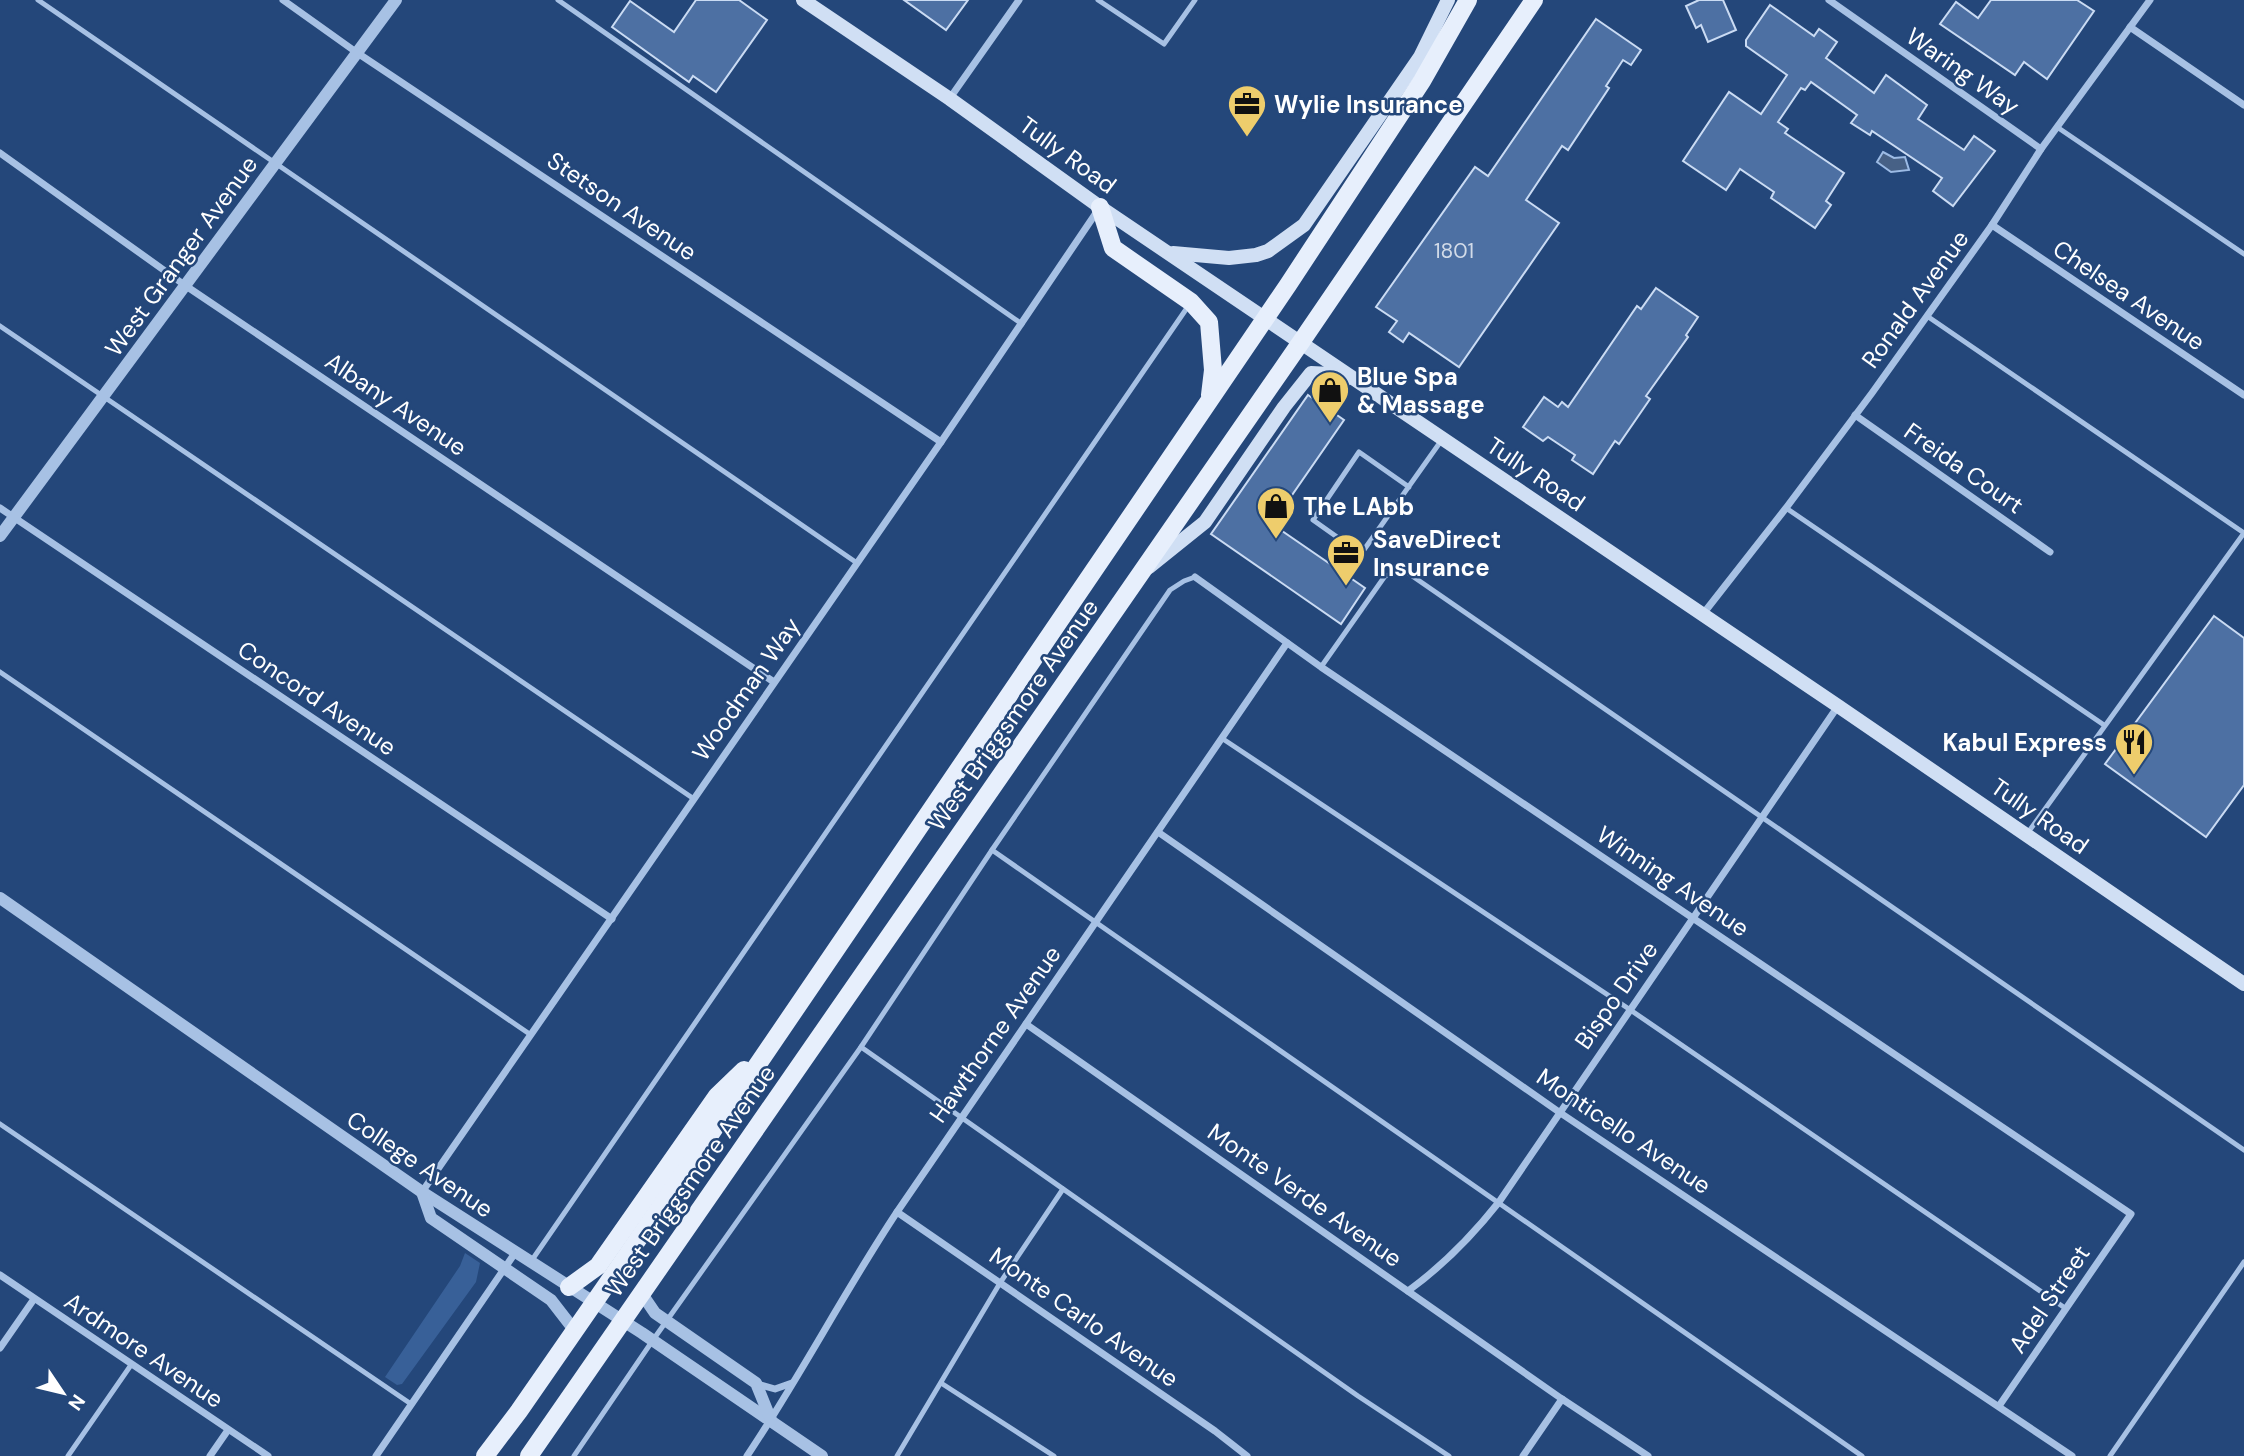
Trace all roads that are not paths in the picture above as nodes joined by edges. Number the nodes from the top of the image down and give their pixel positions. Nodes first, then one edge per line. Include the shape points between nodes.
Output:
1 (38, 0) edge
2 (283, 0) edge
3 (396, 0) edge
4 (558, 0) edge
5 (803, 0) edge
6 (1019, 0) edge
7 (1098, 0) edge
8 (1195, 0) edge
9 (1448, 0) edge
10 (1468, 0) edge
11 (1829, 0) edge
12 (2150, 0) edge
13 (1533, 1) edge
14 (2130, 27) junction
15 (356, 52) junction
16 (950, 99) junction
17 (2244, 105) edge
18 (2057, 127) junction
19 (2041, 149) junction
20 (0, 153) edge
21 (275, 164) junction
22 (1100, 207) junction
23 (1992, 225) junction
24 (1169, 253) junction
25 (2244, 254) edge
26 (186, 286) junction
27 (1191, 302) junction
28 (1927, 316) junction
29 (1265, 318) junction
30 (1022, 324) junction
31 (0, 326) edge
32 (1301, 342) junction
33 (1364, 385) junction
34 (2244, 395) edge
35 (102, 398) junction
36 (1210, 398) junction
37 (1856, 415) junction
38 (1443, 439) junction
39 (941, 442) junction
40 (1409, 487) junction
41 (0, 508) edge
42 (1786, 508) junction
43 (13, 517) junction
44 (0, 536) edge
45 (2050, 552) dead end
46 (857, 563) junction
47 (1140, 575) junction
48 (1195, 578) joint
49 (1703, 614) junction
50 (1287, 643) junction
51 (1321, 667) junction
52 (0, 672) edge
53 (774, 682) junction
54 (1838, 706) junction
55 (2104, 724) junction
56 (1223, 739) junction
57 (694, 799) junction
58 (1762, 818) junction
59 (1158, 832) junction
60 (2026, 834) junction
61 (992, 850) junction
62 (0, 898) edge
63 (1694, 918) junction
64 (612, 919) junction
65 (1096, 922) junction
66 (2244, 984) edge
67 (1629, 1009) junction
68 (1026, 1024) junction
69 (531, 1035) junction
70 (861, 1047) junction
71 (767, 1049) junction
72 (1559, 1112) junction
73 (962, 1117) junction
74 (0, 1124) edge
75 (2244, 1150) edge
76 (1063, 1189) junction
77 (422, 1192) junction
78 (1499, 1202) junction
79 (897, 1212) junction
80 (2131, 1214) joint
81 (515, 1253) junction
82 (2244, 1262) edge
83 (530, 1263) junction
84 (504, 1269) junction
85 (0, 1275) edge
86 (1000, 1283) junction
87 (569, 1287) junction
88 (1408, 1291) junction
89 (642, 1294) junction
90 (34, 1299) junction
91 (594, 1303) junction
92 (2065, 1308) junction
93 (623, 1321) junction
94 (667, 1321) junction
95 (575, 1331) junction
96 (653, 1340) junction
97 (0, 1348) edge
98 (131, 1365) junction
99 (756, 1383) junction
100 (792, 1383) junction
101 (941, 1383) junction
102 (1562, 1399) junction
103 (411, 1404) junction
104 (1998, 1406) junction
105 (772, 1421) junction
106 (228, 1430) junction
107 (68, 1456) edge
108 (210, 1456) edge
109 (268, 1456) edge
110 (376, 1456) edge
111 (485, 1456) edge
112 (529, 1456) edge
113 (574, 1456) edge
114 (747, 1456) edge
115 (822, 1456) edge
116 (897, 1456) edge
117 (1054, 1456) edge
118 (1247, 1456) edge
119 (1449, 1456) edge
120 (1523, 1456) edge
121 (1648, 1456) edge
122 (1862, 1456) edge
123 (2072, 1456) edge
124 (2110, 1456) edge

1 - 21 lane
2 - 15 street, Stetson Avenue
3 - 15 street, West Granger Avenue
4 - 30 lane
5 - 16 main road, Tully Road
6 - 16 street
7 - 8 lane via 1164,44
9 - 24 main road via 1420,57 1304,225 1255,256
10 - 29 main road, West Briggsmore Avenue via 1422,81
11 - 19 street, Waring Way
12 - 14 street, Ronald Avenue
13 - 32 main road, West Briggsmore Avenue
14 - 17 street
14 - 18 street, Ronald Avenue
15 - 21 street, West Granger Avenue
15 - 39 street, Stetson Avenue
16 - 22 main road, Tully Road
18 - 19 street, Ronald Avenue
18 - 25 lane
19 - 23 street, Ronald Avenue
20 - 26 street, Albany Avenue
21 - 26 street, West Granger Avenue
21 - 46 lane
22 - 24 main road, Tully Road
22 - 27 main road via 1113,247
22 - 30 street, Woodman Way
23 - 28 street, Ronald Avenue
23 - 34 street, Chelsea Avenue
24 - 29 main road, Tully Road
26 - 35 street, West Granger Avenue
26 - 53 street, Albany Avenue
27 - 36 main road via 1209,322
27 - 83 lane
28 - 37 street, Ronald Avenue
28 - 55 lane via 2244,533
29 - 32 main road, Tully Road
29 - 36 main road, West Briggsmore Avenue
30 - 39 street, Woodman Way
31 - 35 lane
32 - 33 main road, Tully Road
32 - 47 main road, West Briggsmore Avenue
33 - 38 main road, Tully Road
33 - 47 main road via 1311,373 1205,522
35 - 43 street, West Granger Avenue
35 - 57 lane
36 - 71 main road, West Briggsmore Avenue
37 - 42 street, Ronald Avenue
37 - 45 street, Freida Court
38 - 40 lane
38 - 49 main road, Tully Road
39 - 46 street, Woodman Way
40 - 40 lane via 1361,554 1313,520 1359,452
41 - 43 street, Concord Avenue
42 - 49 street, Ronald Avenue
42 - 55 lane
43 - 44 street, West Granger Avenue
43 - 64 street, Concord Avenue
46 - 53 street, Woodman Way
47 - 89 main road, West Briggsmore Avenue
48 - 50 street, Winning Avenue
48 - 61 lane via 1170,590
49 - 54 main road, Tully Road
50 - 51 street, Winning Avenue
50 - 56 street, Hawthorne Avenue
51 - 58 lane via 1385,576 1405,571
51 - 63 street, Winning Avenue
52 - 69 lane
53 - 57 street, Woodman Way
54 - 58 street, Bispo Drive
54 - 60 main road, Tully Road
55 - 60 lane
56 - 59 street, Hawthorne Avenue
56 - 67 lane
57 - 64 street, Woodman Way
58 - 63 street, Bispo Drive
58 - 75 lane
59 - 65 street, Hawthorne Avenue
59 - 72 street, Monticello Avenue
60 - 66 main road, Tully Road
61 - 65 lane
61 - 70 lane
62 - 77 street, College Avenue
63 - 67 street, Bispo Drive
63 - 80 street, Winning Avenue
64 - 69 street, Woodman Way
65 - 68 street, Hawthorne Avenue
65 - 78 lane
67 - 72 street, Bispo Drive
67 - 92 lane
68 - 73 street, Hawthorne Avenue
68 - 88 street, Monte Verde Avenue
69 - 77 street, Woodman Way
70 - 73 lane
70 - 94 lane
71 - 87 main road via 717,1096 598,1266
71 - 91 main road, West Briggsmore Avenue
72 - 78 street, Bispo Drive
72 - 104 street, Monticello Avenue
73 - 76 lane
73 - 79 street, Hawthorne Avenue
74 - 103 lane
76 - 86 lane
76 - 119 lane
77 - 81 street, College Avenue
77 - 84 street via 431,1218
78 - 88 street, Bispo Drive via 1439,1268
78 - 122 lane
79 - 86 street, Monte Carlo Avenue
79 - 100 street, Hawthorne Avenue
80 - 92 street, Adel Street
81 - 83 street, College Avenue
81 - 84 street
82 - 124 lane
83 - 87 street, College Avenue
84 - 95 street via 551,1300
84 - 103 street
85 - 90 street, Ardmore Avenue
86 - 101 lane
86 - 118 street, Monte Carlo Avenue
87 - 91 street, College Avenue
88 - 102 street, Monte Verde Avenue
89 - 93 main road, West Briggsmore Avenue
89 - 94 street
90 - 97 street
90 - 98 street, Ardmore Avenue
91 - 93 street, College Avenue
91 - 95 main road, West Briggsmore Avenue
92 - 104 street, Adel Street
93 - 96 street, College Avenue
93 - 112 main road, West Briggsmore Avenue
94 - 96 lane
94 - 99 street
95 - 111 main road, West Briggsmore Avenue
96 - 105 street, College Avenue
96 - 113 lane
98 - 106 street, Ardmore Avenue
98 - 107 lane
99 - 100 street via 775,1389
99 - 105 street
100 - 105 street, Hawthorne Avenue
101 - 116 lane
101 - 117 lane
102 - 120 street
102 - 121 street, Monte Verde Avenue
103 - 110 street
104 - 123 street, Monticello Avenue
105 - 114 street, Hawthorne Avenue
105 - 115 street, College Avenue
106 - 108 street
106 - 109 street, Ardmore Avenue

